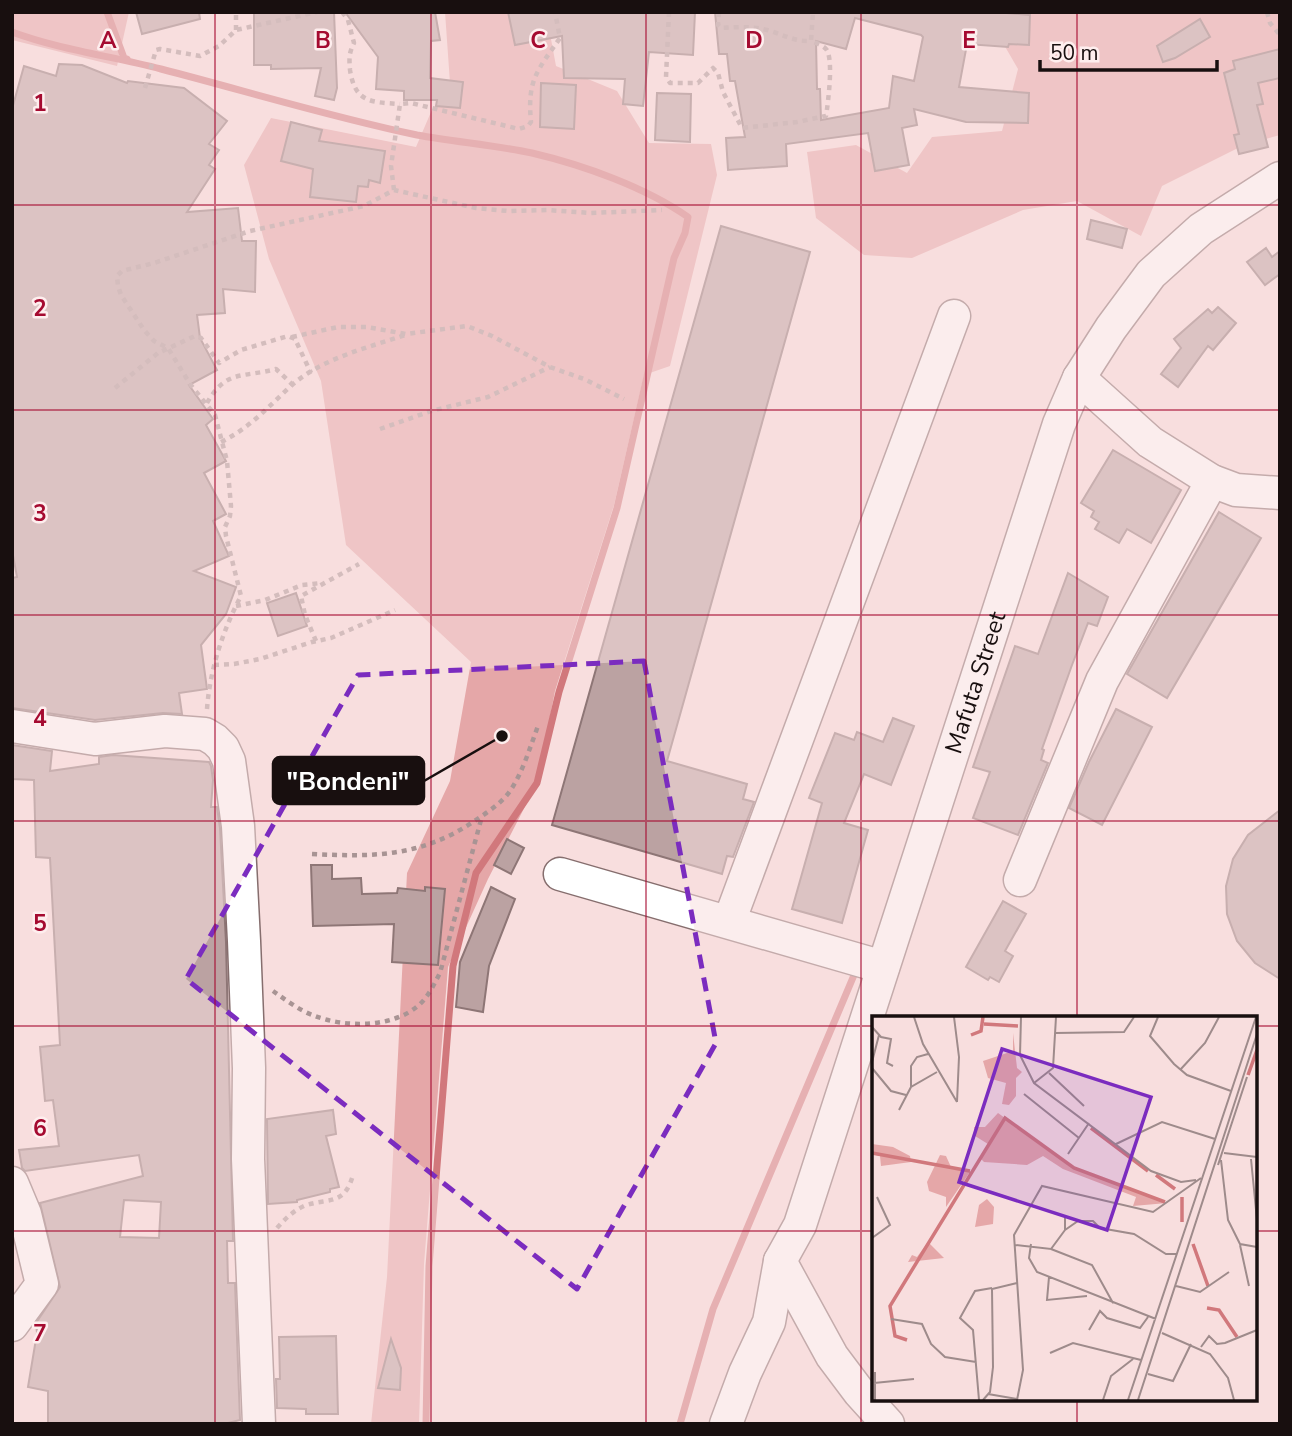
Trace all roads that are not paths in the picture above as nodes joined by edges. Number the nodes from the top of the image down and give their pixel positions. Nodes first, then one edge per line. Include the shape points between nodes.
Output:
1 (1280, 177) edge
2 (954, 316) dead end
3 (1079, 378) junction
4 (1212, 481) junction
5 (1280, 493) edge
6 (12, 726) edge
7 (560, 874) dead end
8 (1020, 880) dead end
9 (729, 922) junction
10 (883, 967) junction
11 (12, 1183) edge
12 (780, 1261) junction
13 (12, 1325) edge
14 (259, 1424) edge
15 (726, 1424) edge
16 (888, 1424) edge

1 - 3 street, Mafuta Street via 1201,229 1151,274
2 - 9 street
3 - 4 street via 1150,442
3 - 10 street, Mafuta Street via 1059,424
4 - 5 street via 1236,490
4 - 8 street via 1102,681
6 - 14 street via 95,739 164,731 205,734 223,748 233,777 238,826
7 - 9 street
9 - 10 street
10 - 12 street, Mafuta Street via 800,1225
11 - 13 street via 43,1284
12 - 15 street, Mafuta Street via 769,1322
12 - 16 street via 832,1356

